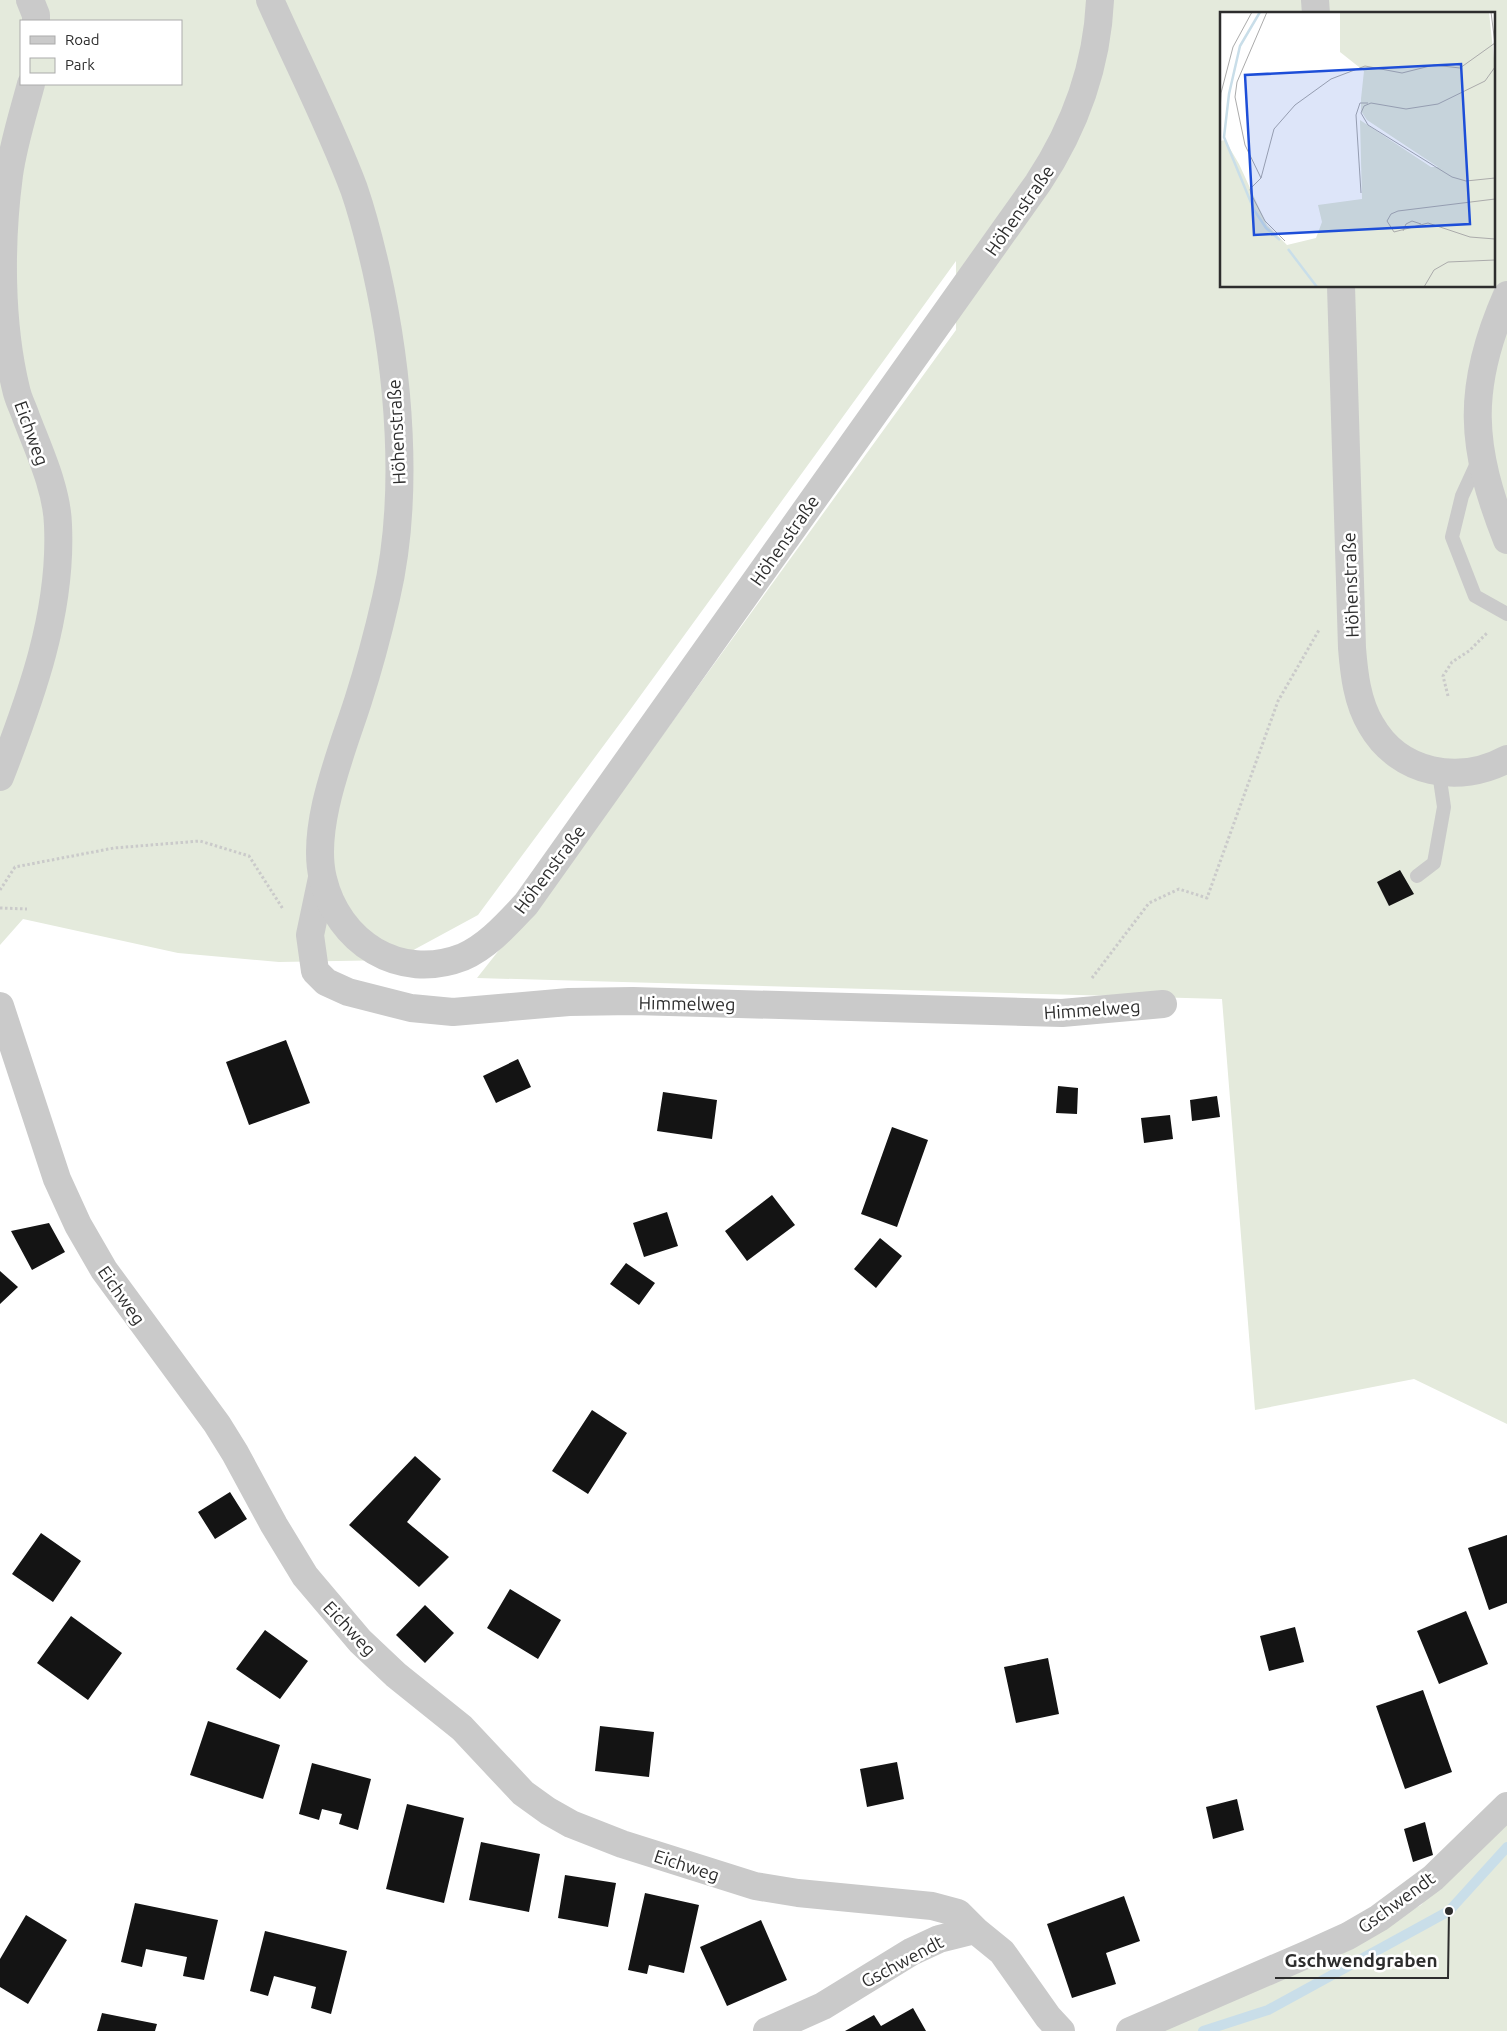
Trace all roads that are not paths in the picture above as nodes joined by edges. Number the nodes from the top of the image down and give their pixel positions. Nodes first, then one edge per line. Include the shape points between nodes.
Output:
1 (30, 0) edge
2 (270, 0) edge
3 (1100, 0) edge
4 (36, 20) edge
5 (31, 85) edge
6 (1342, 288) edge
7 (1507, 295) edge
8 (1480, 456) junction
9 (1507, 540) edge
10 (1501, 611) edge
11 (1507, 758) edge
12 (1439, 772) junction
13 (0, 777) edge
14 (1417, 876) dead end
15 (322, 878) junction
16 (1163, 1004) dead end
17 (0, 1006) edge
18 (1507, 1806) edge
19 (975, 1930) junction
20 (766, 2031) edge
21 (1061, 2031) edge
22 (1130, 2031) edge

1 - 4 street
2 - 15 street, Höhenstraße via 354,191 380,288 395,390 399,489 387,595 329,794 320,848
3 - 15 street, Höhenstraße via 1097,39 1082,98 1053,160 526,904 490,940 463,957 445,962 412,963 386,957 362,944 337,916
5 - 13 street, Eichweg via 9,174 4,212 3,300 16,390 55,504 57,564 53,606 43,646 25,712
6 - 12 street, Höhenstraße via 1356,679 1370,724 1387,747 1411,763
7 - 8 street via 1484,354 1477,415
8 - 9 street
8 - 10 lane via 1462,496 1452,537 1475,596
11 - 12 street, Höhenstraße via 1476,771
12 - 14 lane via 1444,807 1434,863
15 - 16 street, Himmelweg via 310,935 315,971 326,982 348,992 432,1011 633,1001 1062,1013
17 - 19 street, Eichweg via 57,1179 78,1225 100,1263 236,1453 305,1576 360,1641 396,1675 462,1728 523,1793 570,1824 755,1886 932,1906 958,1913
18 - 22 street, Gschwendt via 1433,1878 1379,1918 1348,1936
19 - 20 street, Gschwendt via 932,1942 911,1952 822,2006
19 - 21 street via 1002,1952

